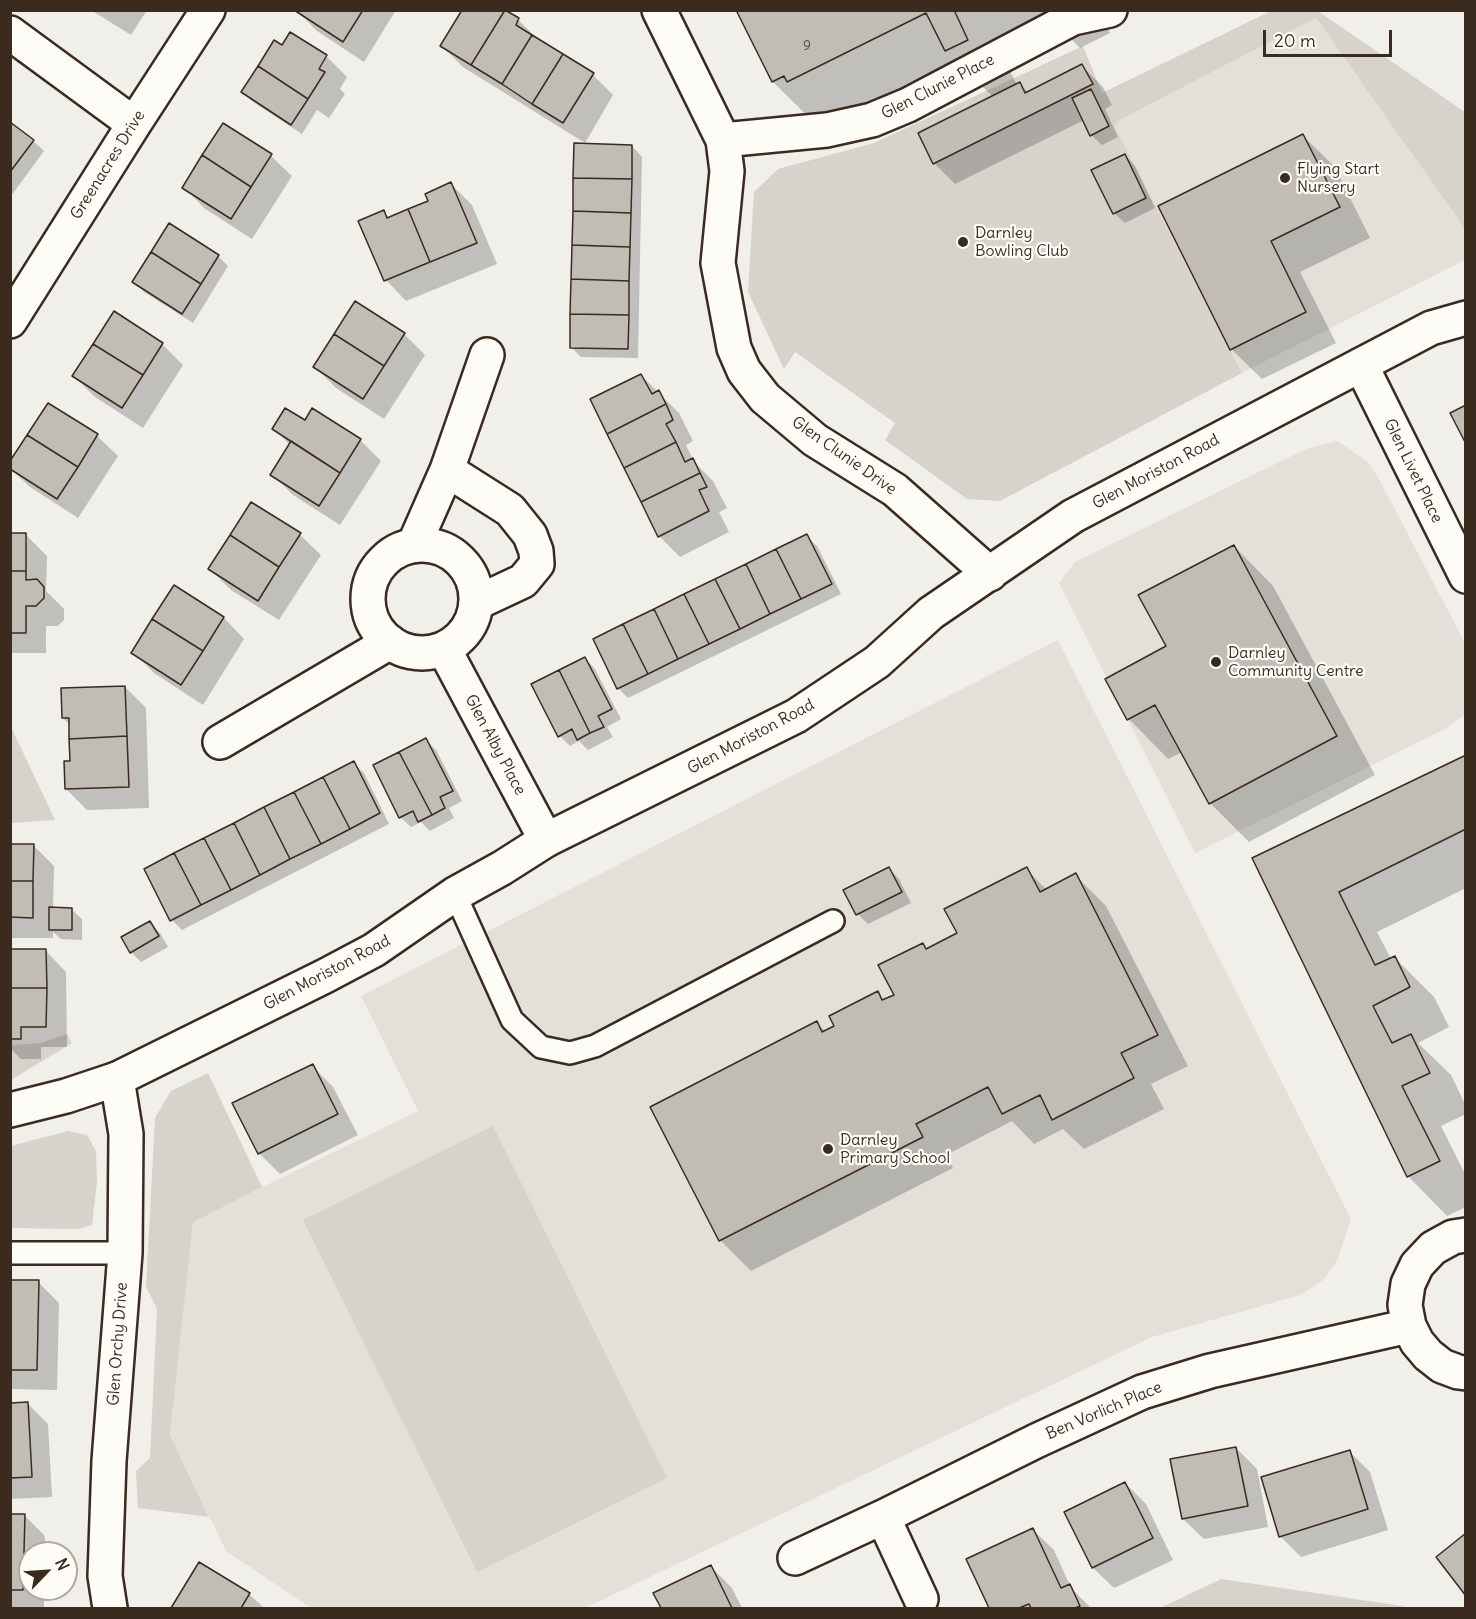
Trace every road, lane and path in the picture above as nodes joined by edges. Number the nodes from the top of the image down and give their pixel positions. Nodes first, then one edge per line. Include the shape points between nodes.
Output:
1 (208, 10) edge
2 (659, 10) edge
3 (1110, 10) edge
4 (10, 33) edge
5 (134, 124) junction
6 (723, 140) junction
7 (1466, 318) edge
8 (10, 321) edge
9 (487, 355) dead end
10 (1361, 365) junction
11 (447, 470) junction
12 (414, 545) junction
13 (990, 574) junction
14 (1466, 576) edge
15 (476, 603) junction
16 (390, 642) junction
17 (444, 649) junction
18 (220, 742) dead end
19 (546, 840) junction
20 (455, 894) junction
21 (833, 921) dead end
22 (117, 1079) junction
23 (10, 1110) edge
24 (1466, 1235) edge
25 (10, 1253) edge
26 (125, 1253) junction
27 (1409, 1326) junction
28 (1463, 1374) edge
29 (883, 1517) junction
30 (795, 1558) dead end
31 (921, 1599) dead end
32 (110, 1608) edge

1 - 5 street, Greenacres Drive
2 - 6 street, Glen Clunie Drive
3 - 6 street, Glen Clunie Place via 1072,18 872,120 827,130
4 - 5 street
5 - 8 street, Greenacres Drive
6 - 13 street, Glen Clunie Drive via 727,171 718,264 734,348 744,371 765,398 814,440 895,490
7 - 10 street, Glen Moriston Road via 1431,328
9 - 11 street
10 - 13 street, Glen Moriston Road via 1073,516
10 - 14 street, Glen Livet Place
11 - 12 street
11 - 15 street via 510,510 530,535 536,551 537,564 523,581
12 - 15 street via 452,553 475,584
12 - 16 street via 386,559 375,571 370,586 371,617 378,632
13 - 19 street, Glen Moriston Road via 931,613 877,662 796,716
15 - 17 street via 472,622 460,638
16 - 17 street via 416,653
16 - 18 street
17 - 19 street, Glen Alby Place
19 - 20 street, Glen Moriston Road
20 - 21 lane via 512,1020 541,1047 570,1053 595,1046
20 - 22 street, Glen Moriston Road via 374,950
22 - 23 street, Glen Moriston Road
22 - 26 street, Glen Orchy Drive via 126,1134
24 - 27 street via 1433,1248 1417,1264 1406,1294
25 - 26 lane
26 - 32 street, Glen Orchy Drive via 109,1461 105,1576
27 - 28 street via 1428,1356
27 - 29 street, Ben Vorlich Place via 1210,1371 1142,1392
29 - 30 street, Ben Vorlich Place
29 - 31 street

